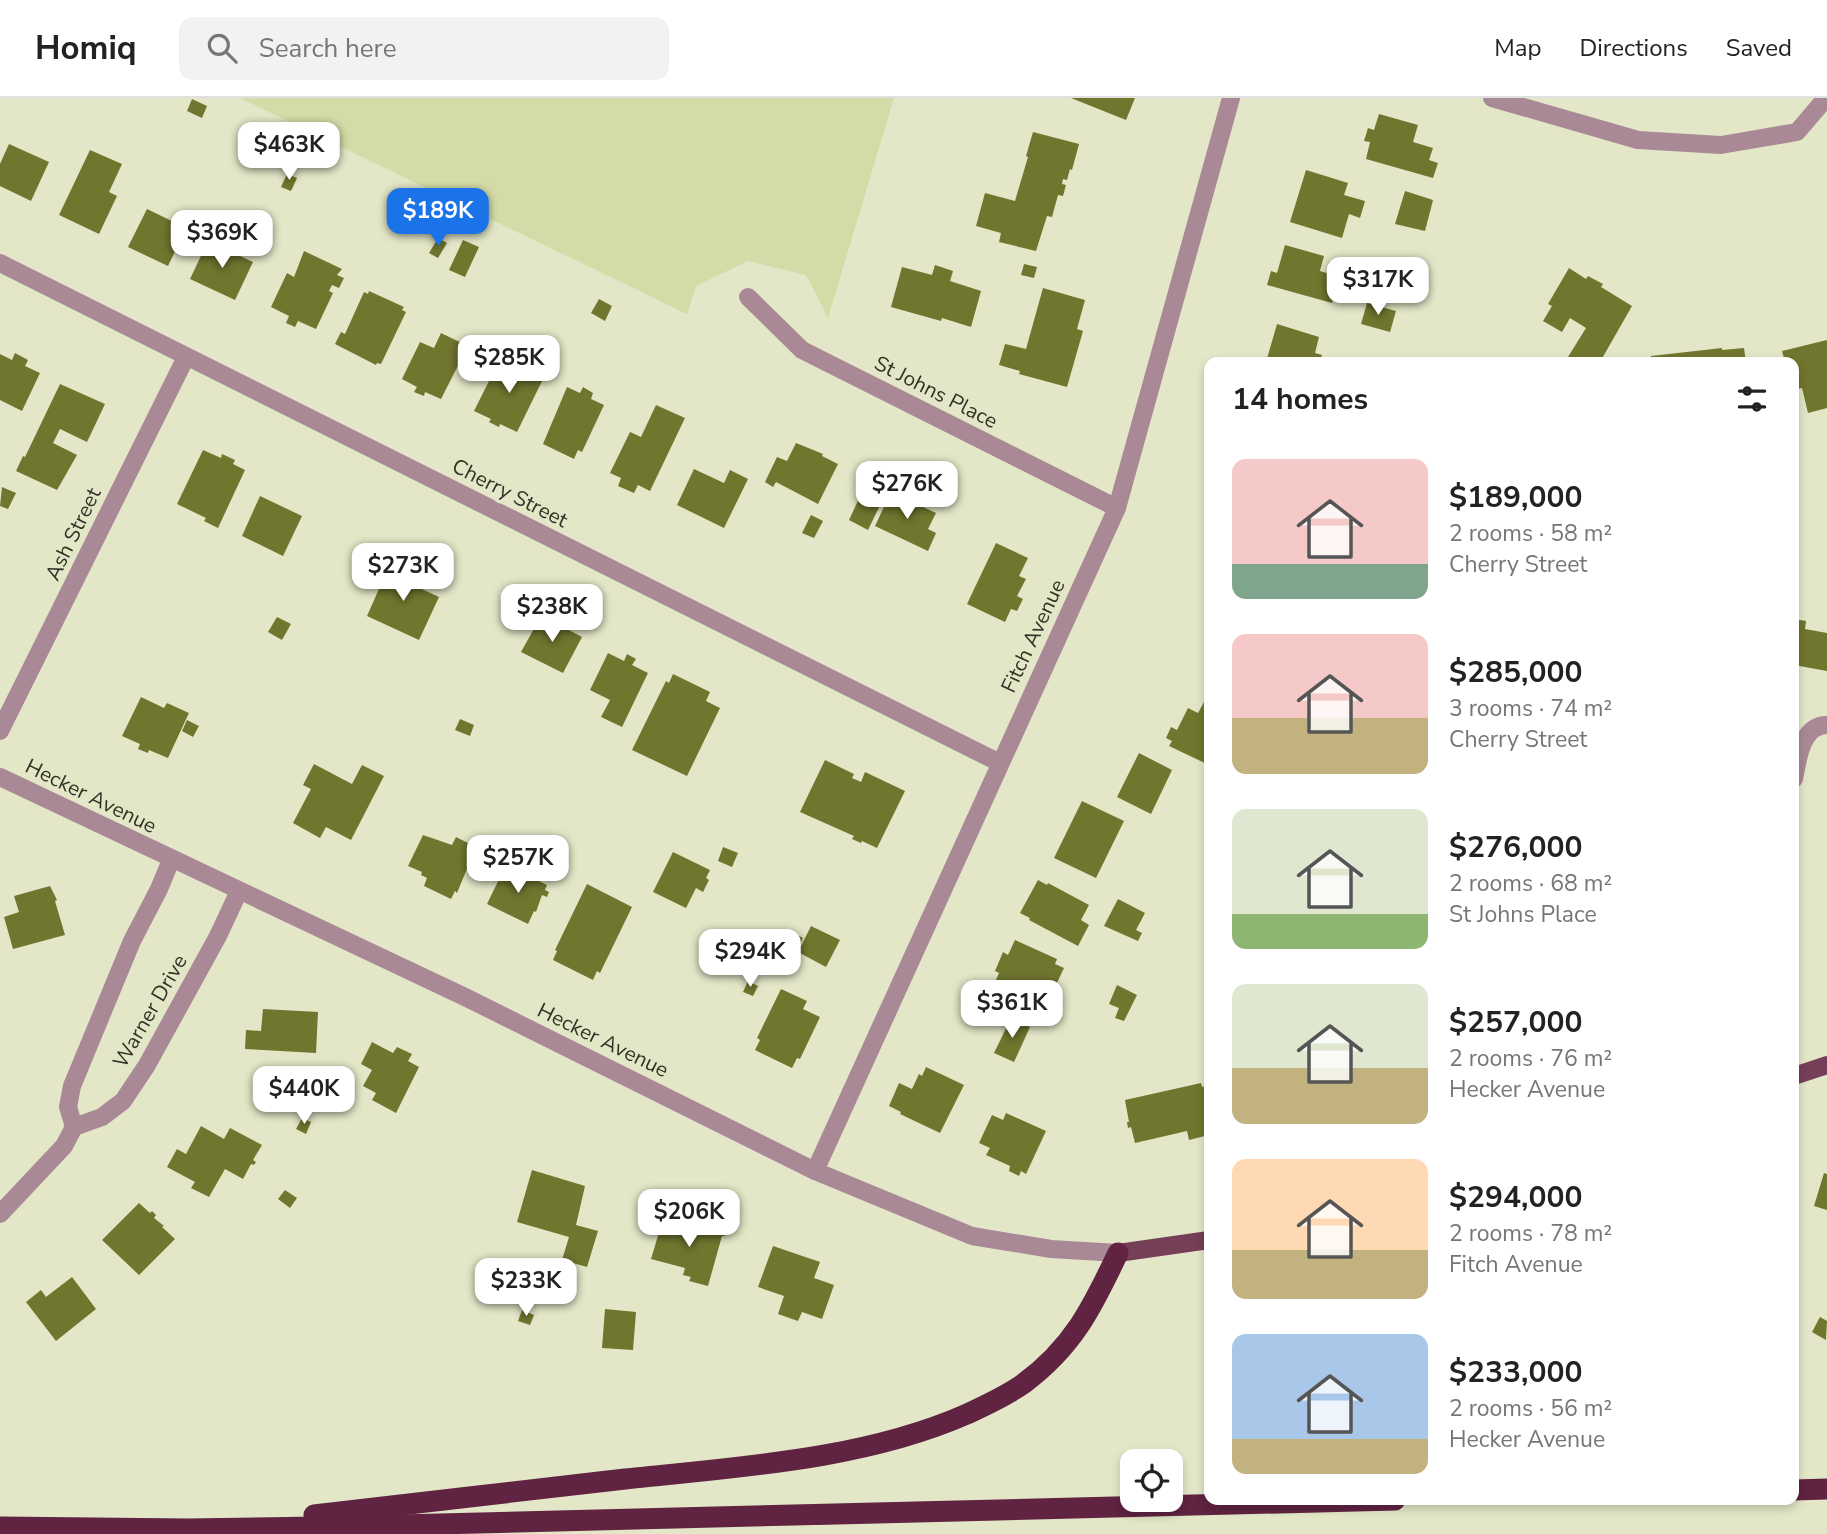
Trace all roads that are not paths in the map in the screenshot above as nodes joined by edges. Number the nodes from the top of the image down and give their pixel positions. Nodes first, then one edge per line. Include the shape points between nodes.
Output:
1 (1231, 98) edge
2 (1492, 98) edge
3 (1826, 98) edge
4 (0, 263) edge
5 (748, 297) dead end
6 (186, 357) junction
7 (1117, 508) junction
8 (1827, 725) edge
9 (0, 731) edge
10 (1799, 757) edge
11 (1000, 763) junction
12 (0, 777) edge
13 (171, 860) junction
14 (239, 891) junction
15 (1827, 1065) edge
16 (1799, 1074) edge
17 (74, 1127) junction
18 (815, 1171) junction
19 (0, 1214) edge
20 (1204, 1241) edge
21 (1118, 1253) junction
22 (1827, 1489) edge
23 (1799, 1490) edge
24 (1204, 1505) edge
25 (0, 1527) edge
26 (188, 1529) junction

1 - 7 street, Fitch Avenue
2 - 3 street via 1638,140 1721,145 1797,132
4 - 6 street, Cherry Street
5 - 7 street, St Johns Place via 802,350
6 - 9 street, Ash Street
6 - 11 street, Cherry Street
7 - 11 street, Fitch Avenue
8 - 10 street via 1803,740
11 - 18 street, Fitch Avenue
12 - 13 street, Hecker Avenue
13 - 14 street, Hecker Avenue
13 - 17 street, Warner Drive via 81,1061 68,1107
14 - 17 street, Warner Drive via 147,1065 123,1101 102,1117
14 - 18 street, Hecker Avenue
15 - 16 main road
17 - 19 street via 64,1146
18 - 21 street, Hecker Avenue via 972,1236 1051,1250
20 - 21 main road, Hecker Avenue
21 - 26 highway via 1074,1335 1021,1385 946,1423 900,1438 707,1470
22 - 23 highway
24 - 26 highway
25 - 26 highway

